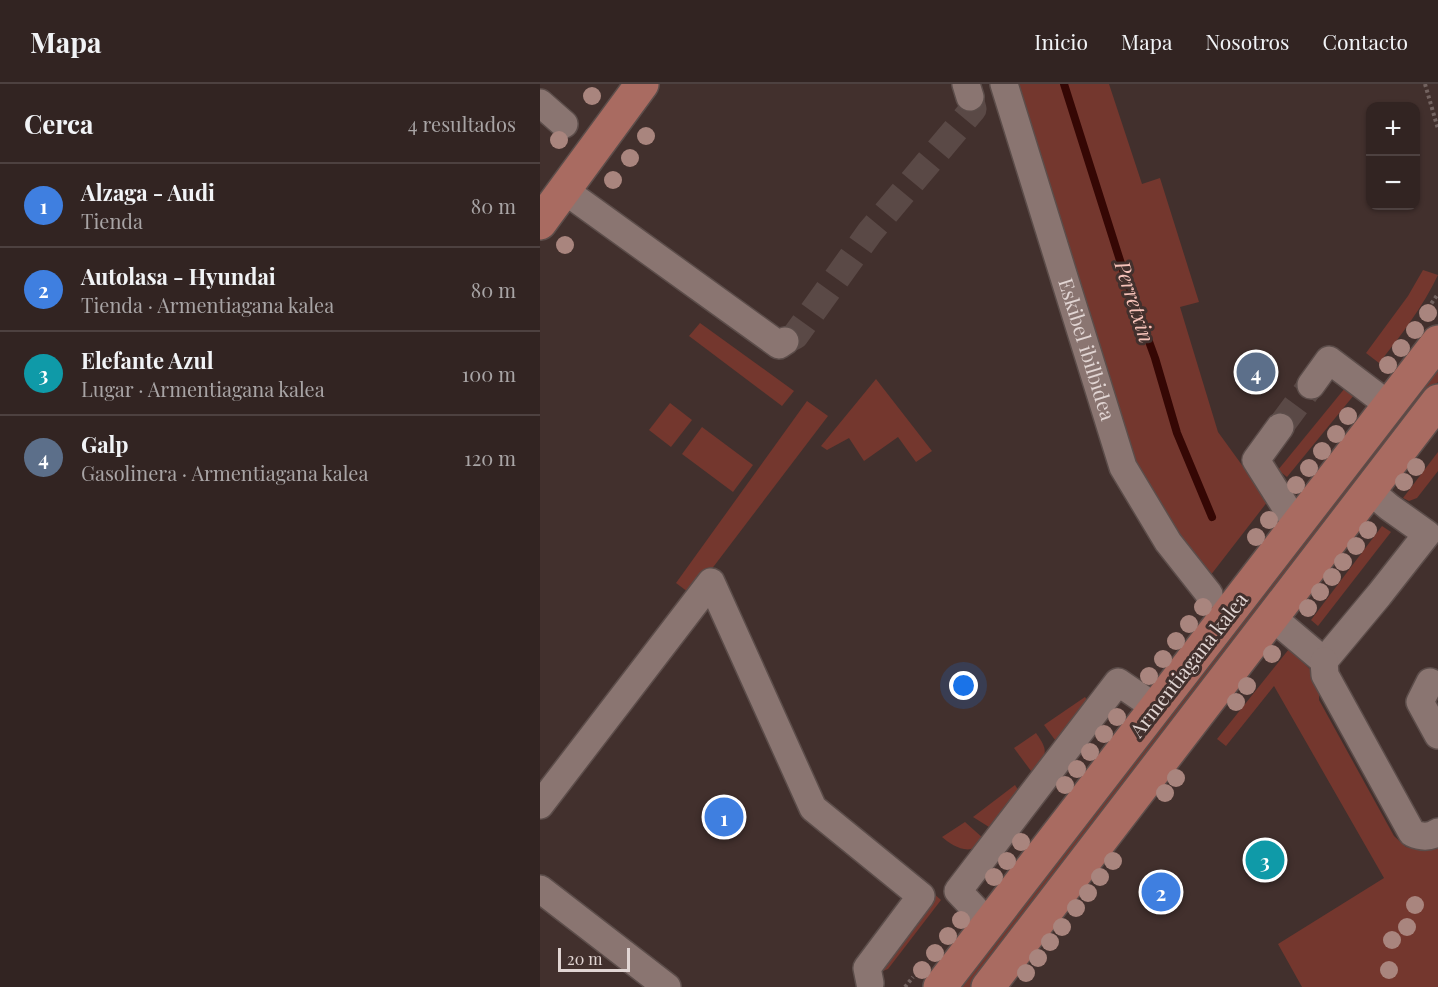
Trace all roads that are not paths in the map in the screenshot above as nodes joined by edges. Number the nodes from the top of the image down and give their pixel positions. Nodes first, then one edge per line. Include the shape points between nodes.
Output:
1 (642, 84) edge
2 (1004, 84) edge
3 (540, 103) edge
4 (564, 124) dead end
5 (564, 190) junction
6 (540, 223) edge
7 (785, 341) dead end
8 (1438, 342) edge
9 (1311, 385) tunnel mouth
10 (1438, 401) edge
11 (1390, 406) junction
12 (1280, 427) tunnel mouth
13 (1369, 490) junction
14 (1297, 525) junction
15 (1209, 594) dead end
16 (1272, 617) junction
17 (1324, 661) junction
18 (1430, 682) dead end
19 (1156, 708) junction
20 (1438, 735) edge
21 (540, 805) edge
22 (1438, 832) edge
23 (540, 889) edge
24 (989, 924) junction
25 (870, 986) edge
26 (666, 987) edge
27 (940, 987) edge
28 (987, 987) edge

1 - 5 main road
2 - 15 street, Eskibel ibilbidea via 1123,467 1168,542
3 - 4 street
5 - 6 main road
5 - 7 street via 779,345
8 - 11 main road, Armentiagana kalea
9 - 11 street via 1329,360
10 - 13 main road, Armentiagana kalea
11 - 14 main road, Armentiagana kalea
12 - 14 street via 1256,460
13 - 16 main road, Armentiagana kalea
13 - 17 street via 1426,534
14 - 19 main road, Armentiagana kalea
16 - 17 street
16 - 28 main road, Armentiagana kalea
17 - 22 street via 1325,675 1412,833 1421,837
18 - 20 street via 1420,702
19 - 24 main road, Armentiagana kalea
19 - 24 street via 1118,682 958,891
21 - 25 street via 711,582 813,808 921,896 867,968
23 - 26 street
24 - 27 main road, Armentiagana kalea

